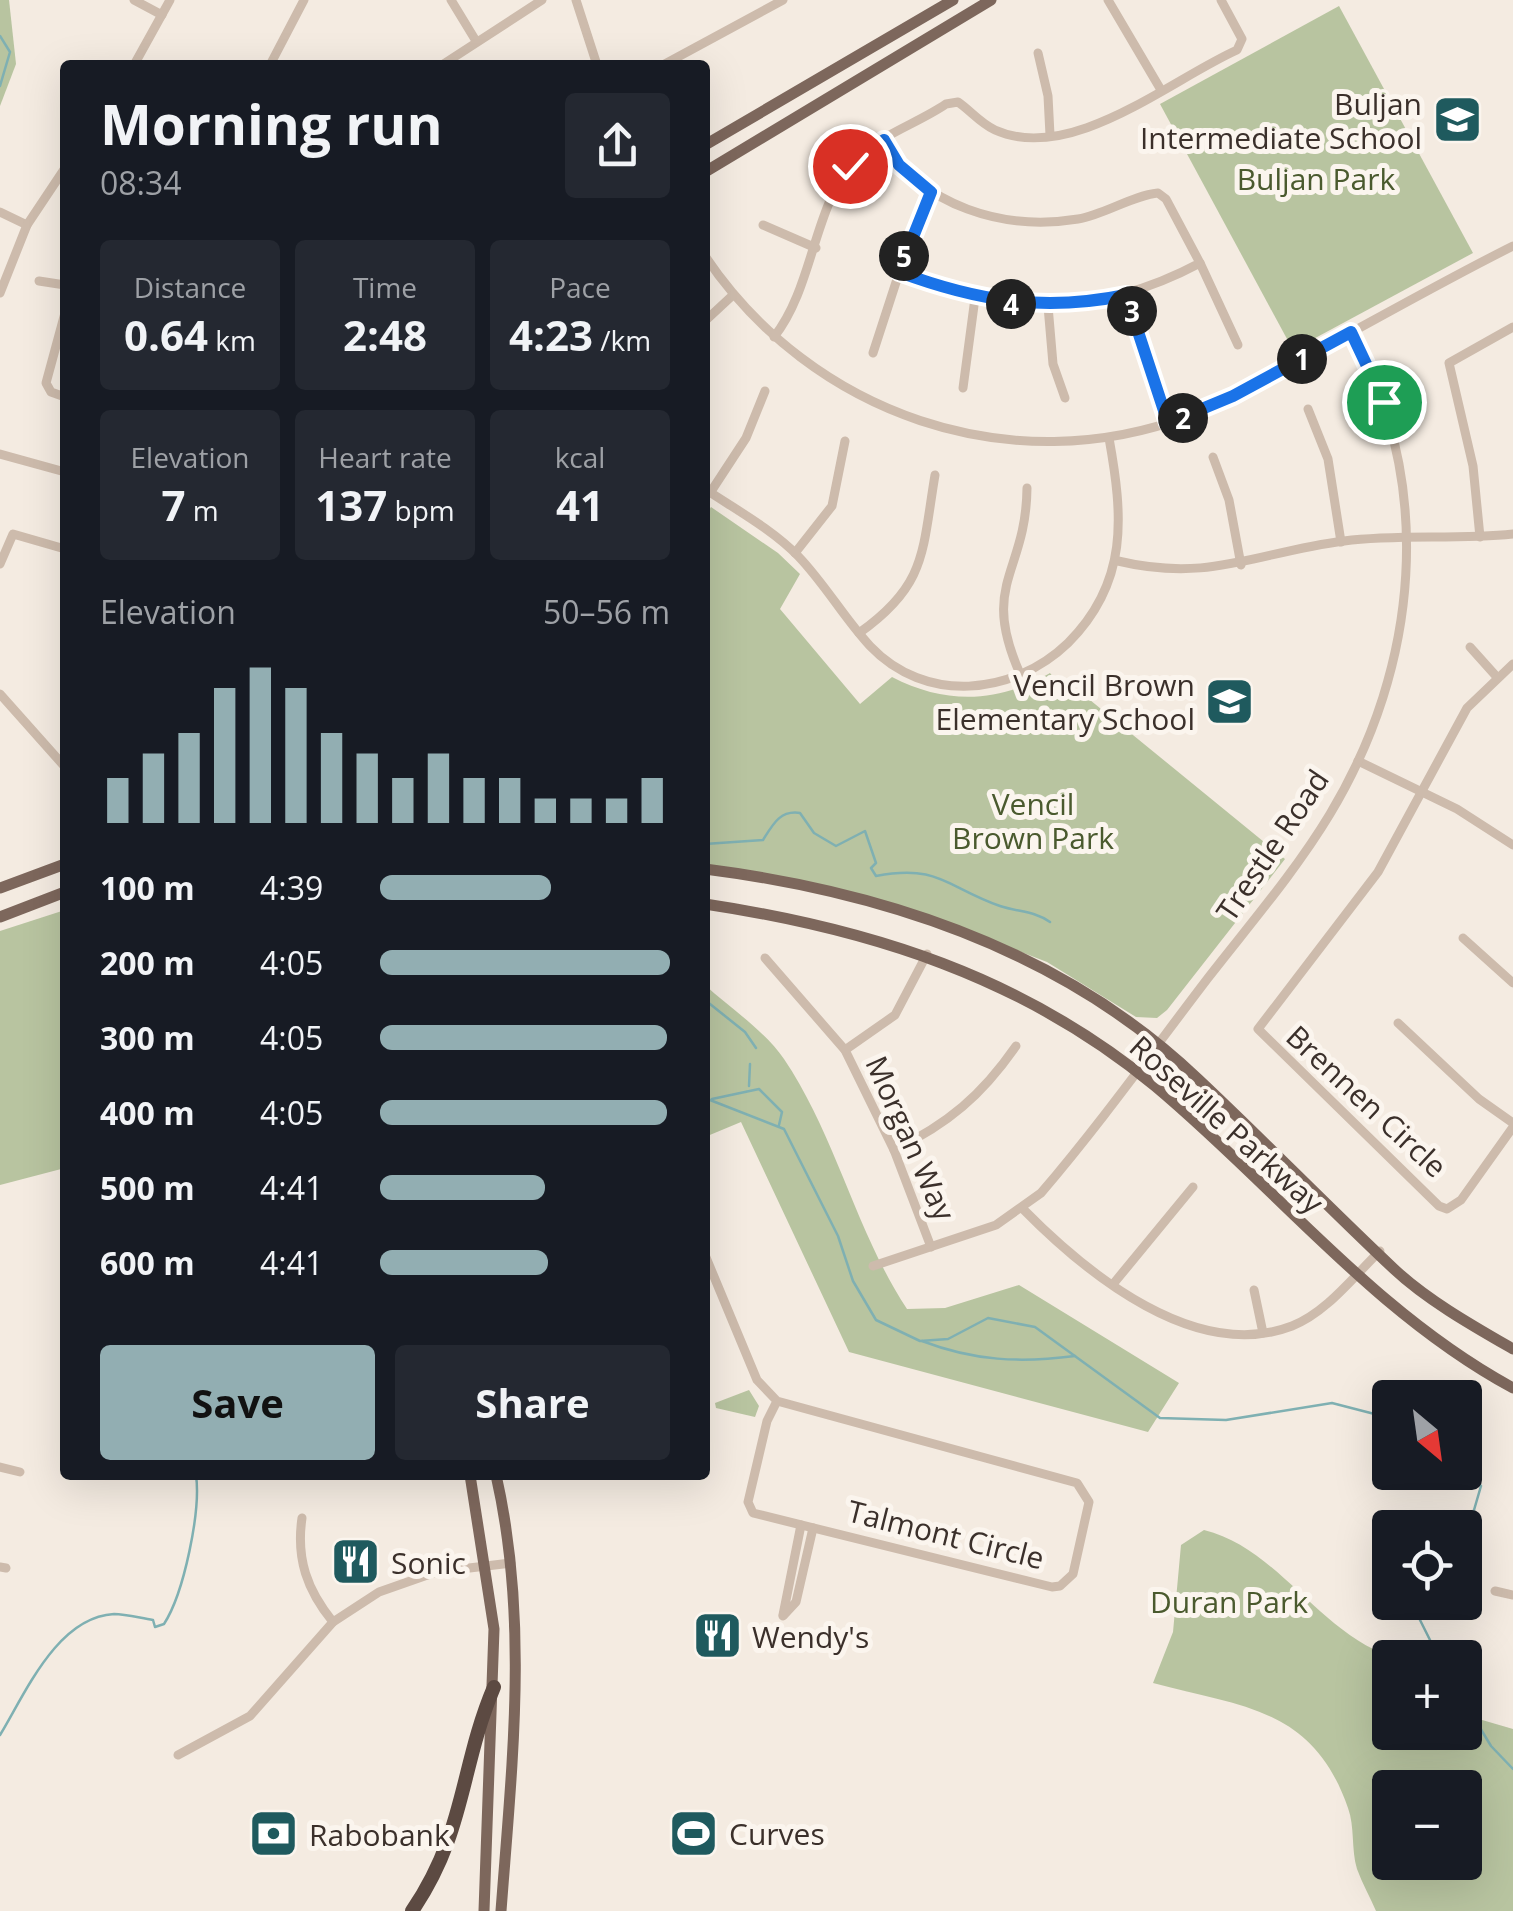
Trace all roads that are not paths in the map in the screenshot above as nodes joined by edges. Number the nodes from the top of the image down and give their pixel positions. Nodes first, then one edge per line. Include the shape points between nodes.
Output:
1 (134, 0) edge
2 (170, 0) edge
3 (304, 0) edge
4 (451, 0) edge
5 (542, 0) edge
6 (576, 0) edge
7 (784, 0) edge
8 (952, 0) edge
9 (991, 0) edge
10 (1108, 0) edge
11 (1221, 0) edge
12 (162, 15) junction
13 (476, 40) junction
14 (1038, 53) dead end
15 (137, 60) edge
16 (273, 60) edge
17 (449, 60) edge
18 (595, 60) edge
19 (672, 60) edge
20 (1162, 90) junction
21 (1050, 135) junction
22 (884, 140) junction
23 (710, 141) edge
24 (725, 160) junction
25 (710, 169) edge
26 (60, 176) edge
27 (710, 178) edge
28 (931, 192) junction
29 (0, 212) edge
30 (763, 225) dead end
31 (27, 226) junction
32 (1513, 246) edge
33 (816, 248) junction
34 (710, 263) edge
35 (1200, 264) junction
36 (899, 272) junction
37 (39, 281) dead end
38 (60, 284) edge
39 (0, 293) edge
40 (732, 294) junction
41 (1126, 295) junction
42 (976, 298) junction
43 (1048, 306) junction
44 (710, 316) edge
45 (1513, 327) edge
46 (60, 331) edge
47 (1351, 332) junction
48 (774, 337) junction
49 (1238, 345) dead end
50 (873, 354) dead end
51 (962, 388) dead end
52 (765, 391) dead end
53 (60, 396) edge
54 (1064, 398) dead end
55 (1308, 408) dead end
56 (1168, 423) junction
57 (1109, 438) junction
58 (845, 442) dead end
59 (0, 454) edge
60 (1213, 457) dead end
61 (60, 471) edge
62 (935, 476) dead end
63 (710, 488) edge
64 (1027, 488) dead end
65 (710, 492) edge
66 (1513, 534) edge
67 (1480, 537) junction
68 (1409, 539) junction
69 (1341, 542) junction
70 (60, 548) edge
71 (795, 553) junction
72 (1118, 561) junction
73 (0, 564) edge
74 (1240, 565) junction
75 (859, 633) junction
76 (1470, 647) dead end
77 (1513, 664) edge
78 (1021, 676) junction
79 (1496, 676) junction
80 (0, 694) edge
81 (60, 761) edge
82 (1358, 762) junction
83 (1421, 791) junction
84 (1513, 846) edge
85 (60, 866) edge
86 (710, 870) edge
87 (0, 888) edge
88 (60, 894) edge
89 (710, 905) edge
90 (0, 916) edge
91 (1463, 938) dead end
92 (926, 954) junction
93 (765, 958) dead end
94 (1513, 983) edge
95 (1398, 1023) dead end
96 (1157, 1044) junction
97 (1016, 1046) dead end
98 (844, 1050) junction
99 (1136, 1072) junction
100 (1513, 1125) edge
101 (894, 1150) junction
102 (1194, 1187) dead end
103 (1023, 1209) junction
104 (931, 1248) junction
105 (1380, 1251) junction
106 (710, 1266) edge
107 (873, 1266) dead end
108 (1356, 1274) junction
109 (1114, 1283) junction
110 (1254, 1290) dead end
111 (1262, 1333) junction
112 (1513, 1349) edge
113 (1513, 1388) edge
114 (777, 1402) junction
115 (0, 1467) edge
116 (20, 1472) dead end
117 (471, 1480) edge
118 (497, 1480) edge
119 (302, 1518) dead end
120 (801, 1525) junction
121 (813, 1528) junction
122 (511, 1563) junction
123 (487, 1566) junction
124 (1495, 1591) dead end
125 (1513, 1595) edge
126 (333, 1622) junction
127 (494, 1687) junction
128 (178, 1755) dead end
129 (412, 1911) edge
130 (484, 1911) edge
131 (501, 1911) edge

1 - 12 street
2 - 12 street
3 - 16 street
4 - 13 street
5 - 13 street
6 - 18 street
7 - 19 street
8 - 23 main road
9 - 24 main road
10 - 20 street
11 - 20 street via 1242,39 1236,50
12 - 15 street
13 - 17 street
14 - 21 street
20 - 21 street via 1086,128
21 - 22 street via 1005,134 958,102
22 - 28 street via 899,165
22 - 33 street via 841,179
24 - 25 main road
24 - 27 main road
26 - 31 street
28 - 35 street via 986,214 1040,221 1111,211 1158,193
28 - 36 street
29 - 31 street
30 - 33 street
31 - 39 street
32 - 47 street
33 - 48 street via 791,314
34 - 40 street
35 - 41 street
35 - 49 street
36 - 42 street
36 - 50 street
37 - 38 street
40 - 44 street
40 - 48 street
41 - 43 street
41 - 56 street
42 - 43 street
42 - 51 street
43 - 54 street via 1053,364
45 - 67 street via 1449,363 1473,466
46 - 53 street via 46,383
47 - 56 street
47 - 68 street, Trestle Road via 1396,439
48 - 57 street via 833,382 926,424 1025,442
52 - 63 street via 746,438
55 - 69 street via 1328,459
56 - 57 street
57 - 72 street via 1122,520
58 - 71 street via 832,506
59 - 61 street
60 - 74 street via 1229,500
62 - 75 street via 911,586
64 - 78 street via 1023,536 1000,605
65 - 71 street
66 - 67 street
67 - 68 street
68 - 69 street
68 - 82 street, Trestle Road via 1392,664
69 - 74 street
70 - 73 street via 13,534
71 - 75 street
72 - 74 street via 1172,570
72 - 78 street via 1090,619 1057,653
75 - 78 street via 890,664 925,680 981,686
76 - 79 street
77 - 79 street
79 - 83 street via 1466,708
80 - 81 street
82 - 83 street
82 - 96 street, Trestle Road via 1304,854
83 - 84 street
83 - 100 street, Brennen Circle via 1371,882 1258,1029 1440,1206 1461,1200
85 - 87 main road
86 - 96 main road, Roseville Parkway via 846,894 967,933 1035,964
88 - 90 main road
89 - 92 main road, Roseville Parkway via 824,924
91 - 94 street
92 - 98 street via 895,1016
92 - 99 main road, Roseville Parkway via 1033,1003
93 - 98 street, Morgan Way
95 - 100 street
96 - 99 street, Trestle Road
96 - 105 main road, Roseville Parkway
97 - 101 street via 968,1107
98 - 101 street, Morgan Way
99 - 103 street, Trestle Road
99 - 108 main road, Roseville Parkway
101 - 104 street, Morgan Way
102 - 109 street
103 - 104 street, Trestle Road
103 - 109 street
104 - 107 street, Trestle Road
105 - 108 street
105 - 112 main road, Roseville Parkway via 1393,1268
106 - 114 street via 757,1380
108 - 111 street via 1313,1314
108 - 113 main road, Roseville Parkway via 1419,1329
109 - 111 street via 1200,1332
110 - 111 street
114 - 120 street, Talmont Circle via 767,1421 750,1508
114 - 121 street, Talmont Circle via 1067,1478 1088,1502 1073,1574 1060,1586
115 - 116 street
117 - 123 main road
118 - 122 main road
119 - 126 street via 302,1567
120 - 121 street, Talmont Circle
120 - 121 street via 783,1616 796,1602
122 - 123 street
122 - 131 main road via 518,1687
123 - 126 street via 405,1580
123 - 127 main road
124 - 125 street
126 - 128 street via 250,1716
127 - 129 highway via 452,1839
127 - 130 main road

